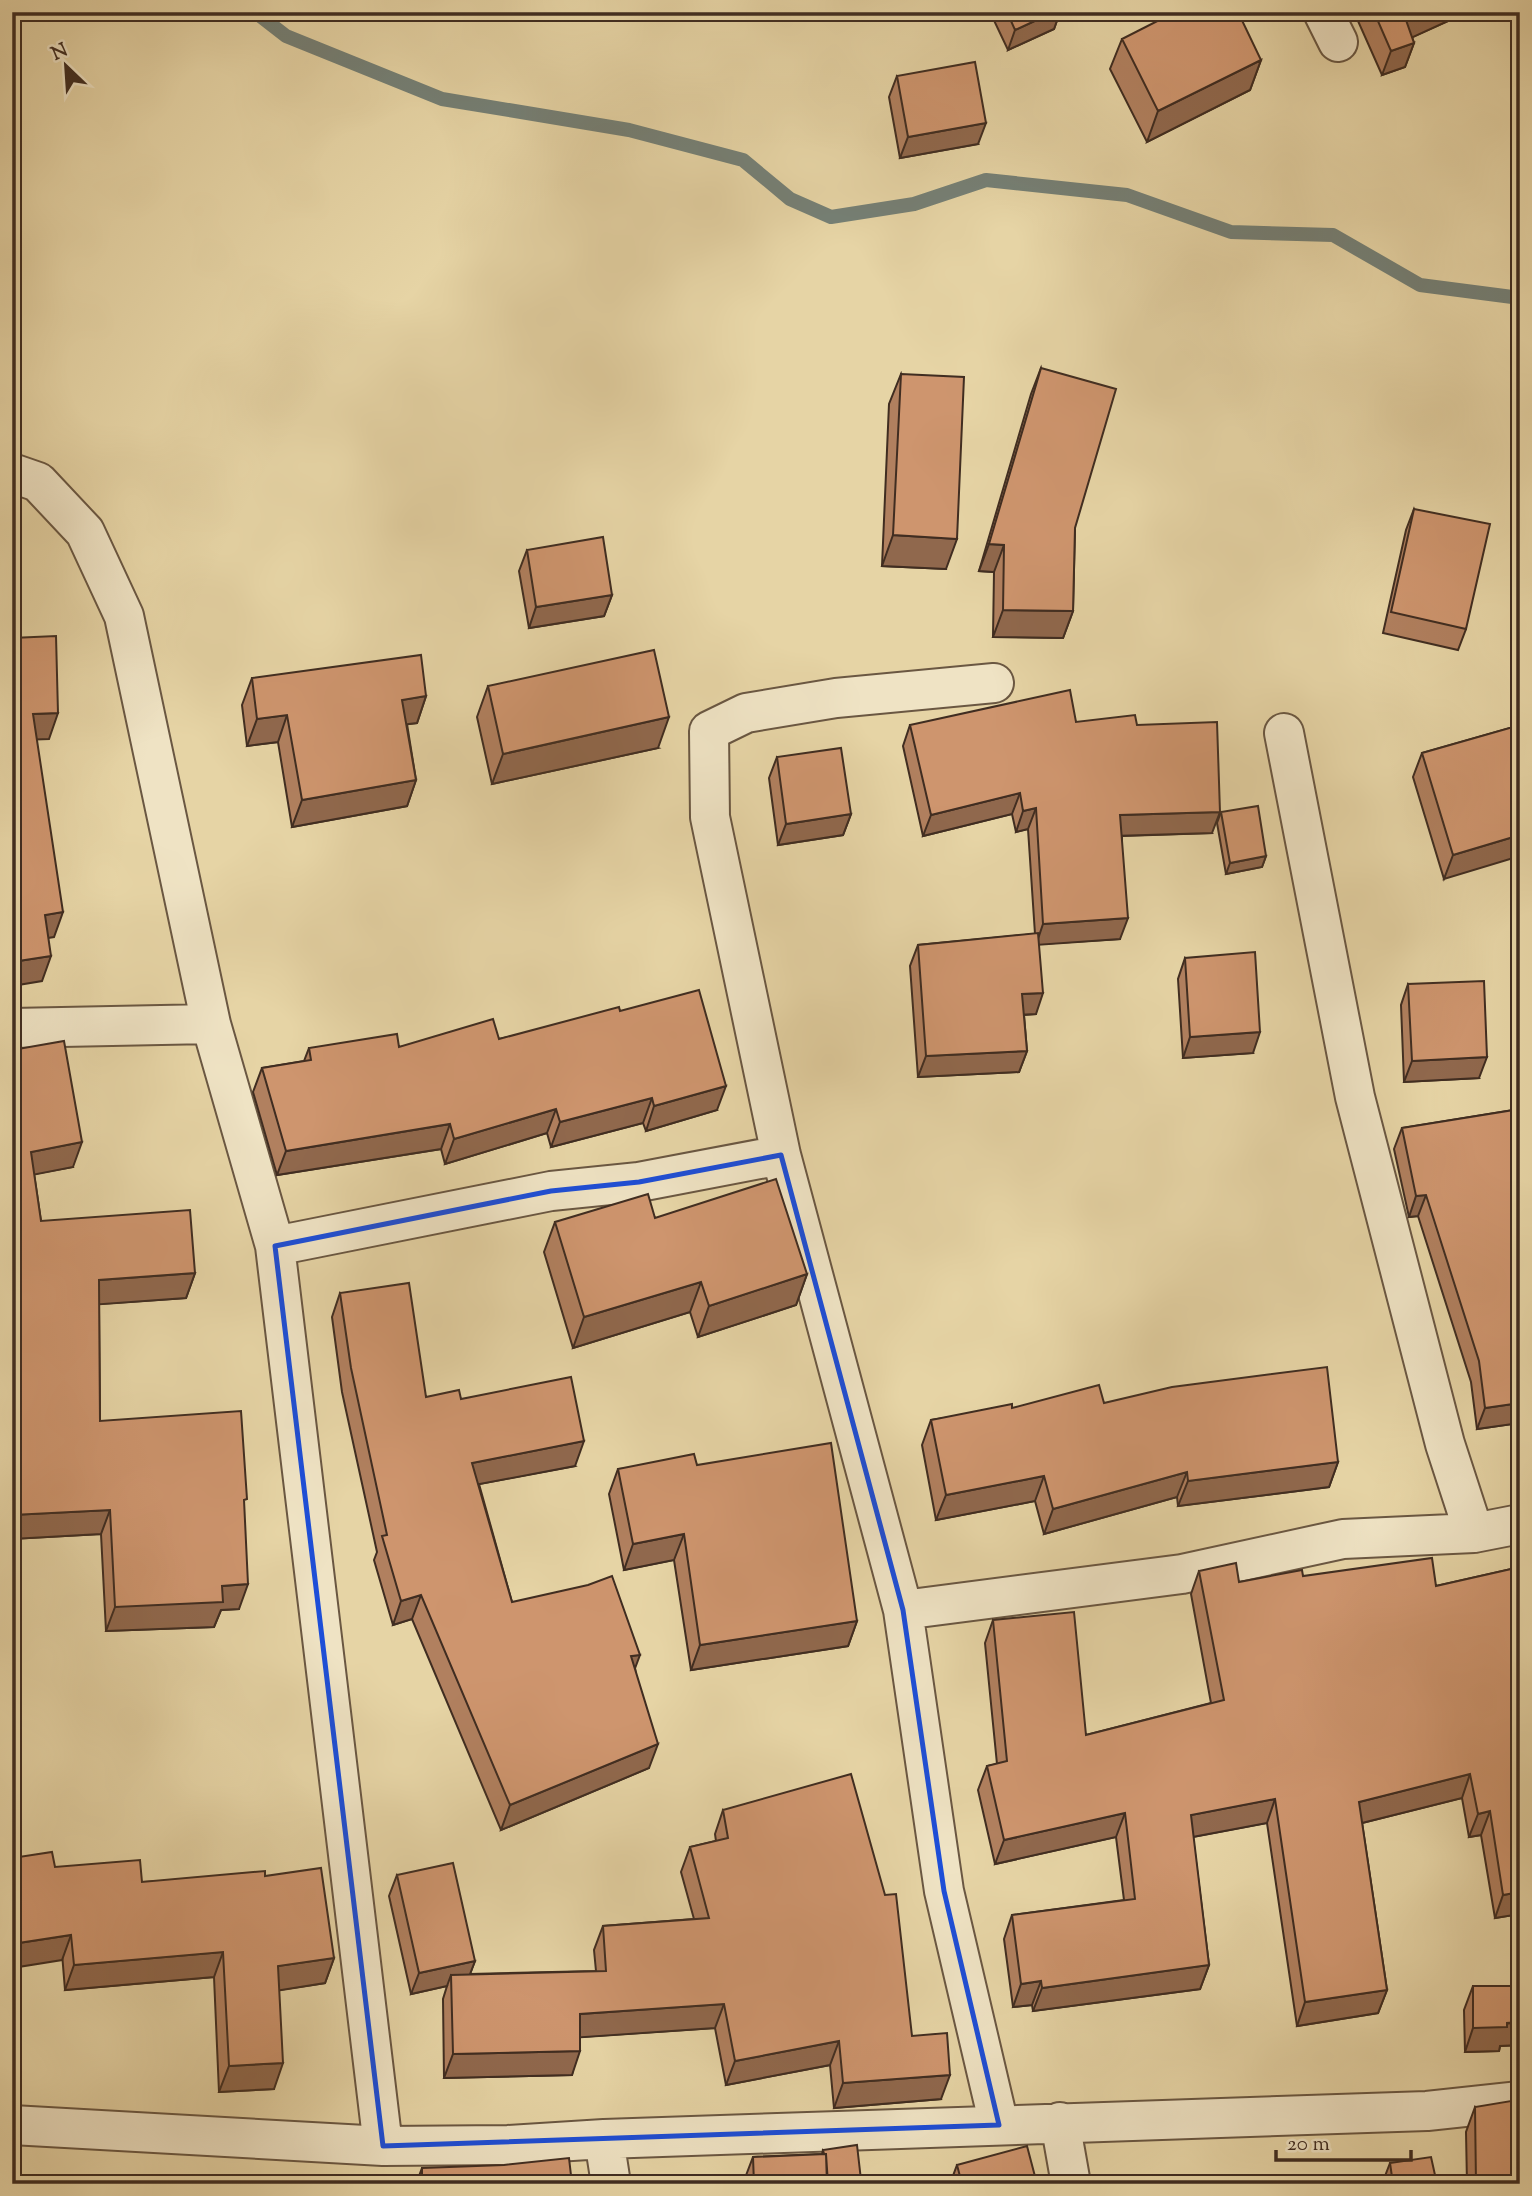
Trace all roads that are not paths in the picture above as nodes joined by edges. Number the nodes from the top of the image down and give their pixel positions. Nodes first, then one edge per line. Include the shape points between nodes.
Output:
1 (12, 473) edge
2 (994, 683) dead end
3 (1284, 733) dead end
4 (211, 1024) junction
5 (12, 1028) edge
6 (781, 1156) junction
7 (275, 1246) junction
8 (1520, 1524) edge
9 (1474, 1533) junction
10 (903, 1610) junction
11 (1520, 2101) edge
12 (1060, 2122) junction
13 (12, 2125) edge
14 (999, 2125) junction
15 (604, 2139) junction
16 (383, 2146) junction
17 (611, 2184) edge
18 (1071, 2184) edge

1 - 4 street via 38,482 85,532 124,616
2 - 6 street via 823,700 746,713 709,731 710,817
3 - 9 street via 1355,1097 1445,1444
4 - 5 street
4 - 7 street
6 - 7 street via 639,1182 551,1191
6 - 10 street
7 - 16 street
8 - 9 street
9 - 10 street via 1343,1539 1182,1574
10 - 14 street via 944,1891
11 - 12 street via 1427,2111
12 - 14 street
12 - 18 street
13 - 16 street
14 - 15 street
15 - 16 street
15 - 17 street

